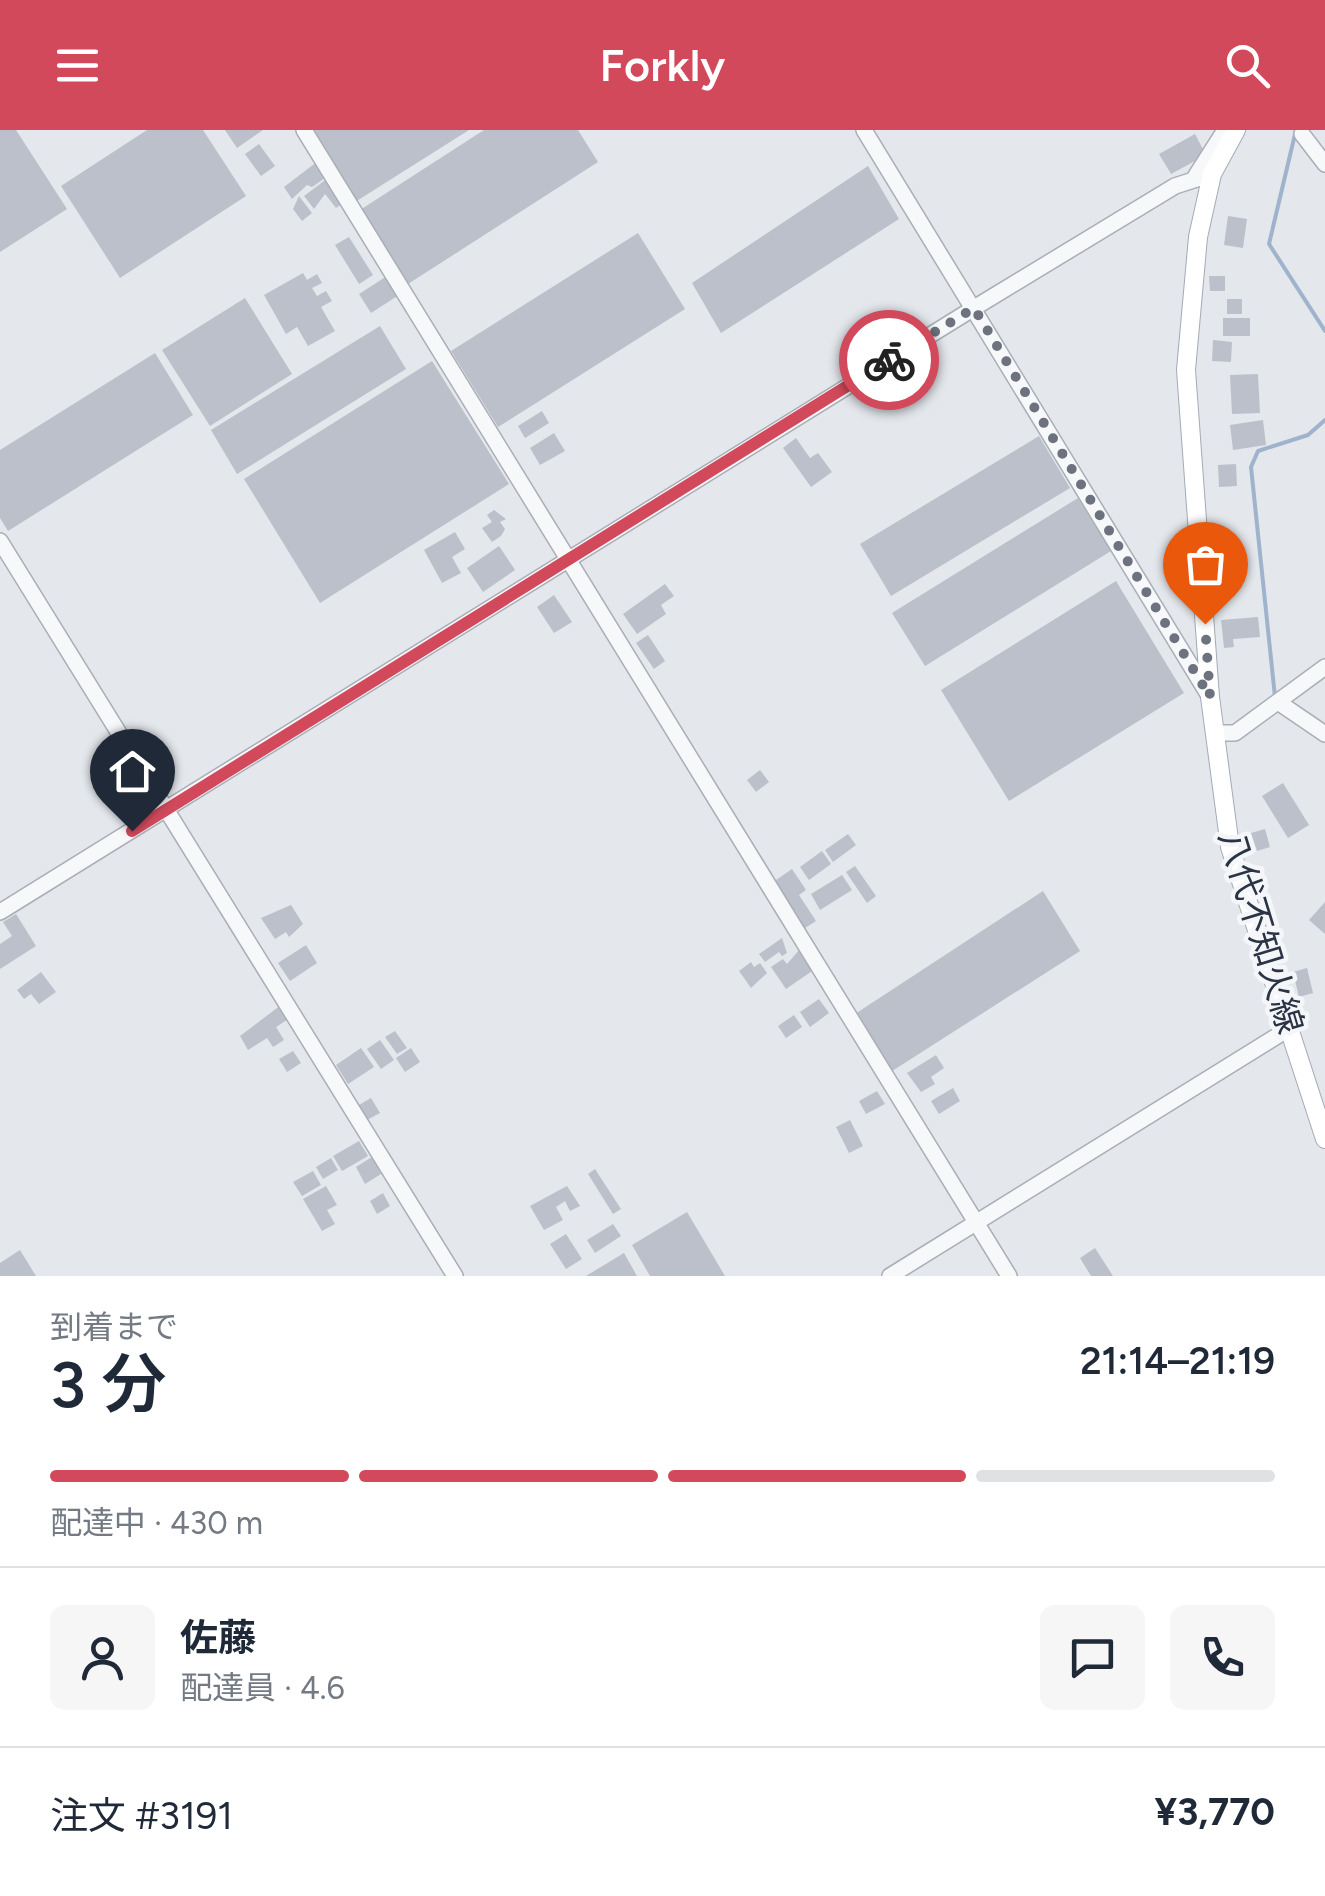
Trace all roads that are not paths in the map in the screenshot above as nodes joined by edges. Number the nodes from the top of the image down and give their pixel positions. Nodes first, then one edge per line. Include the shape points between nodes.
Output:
1 (304, 130) edge
2 (864, 130) edge
3 (1225, 130) edge
4 (1236, 130) edge
5 (1302, 134) dead end
6 (1325, 164) edge
7 (1204, 175) junction
8 (974, 308) junction
9 (0, 542) edge
10 (568, 559) junction
11 (1325, 667) edge
12 (1210, 697) junction
13 (1278, 702) junction
14 (1216, 733) junction
15 (1325, 734) edge
16 (165, 810) junction
17 (0, 912) edge
18 (1290, 1028) junction
19 (1325, 1140) edge
20 (976, 1223) junction
21 (455, 1276) edge
22 (890, 1276) edge
23 (1009, 1276) edge

1 - 10 street
2 - 8 street
3 - 7 street
4 - 7 main road, 八代不知火線
5 - 6 street
7 - 8 street
7 - 12 main road, 八代不知火線 via 1186,370
8 - 10 street
8 - 12 street
9 - 16 street
10 - 16 street
10 - 20 street
11 - 13 street
12 - 14 main road, 八代不知火線
13 - 14 street via 1235,732
13 - 15 street
14 - 18 main road, 八代不知火線 via 1230,847
16 - 17 street
16 - 21 street
18 - 19 main road, 八代不知火線
18 - 20 street
20 - 22 street
20 - 23 street

